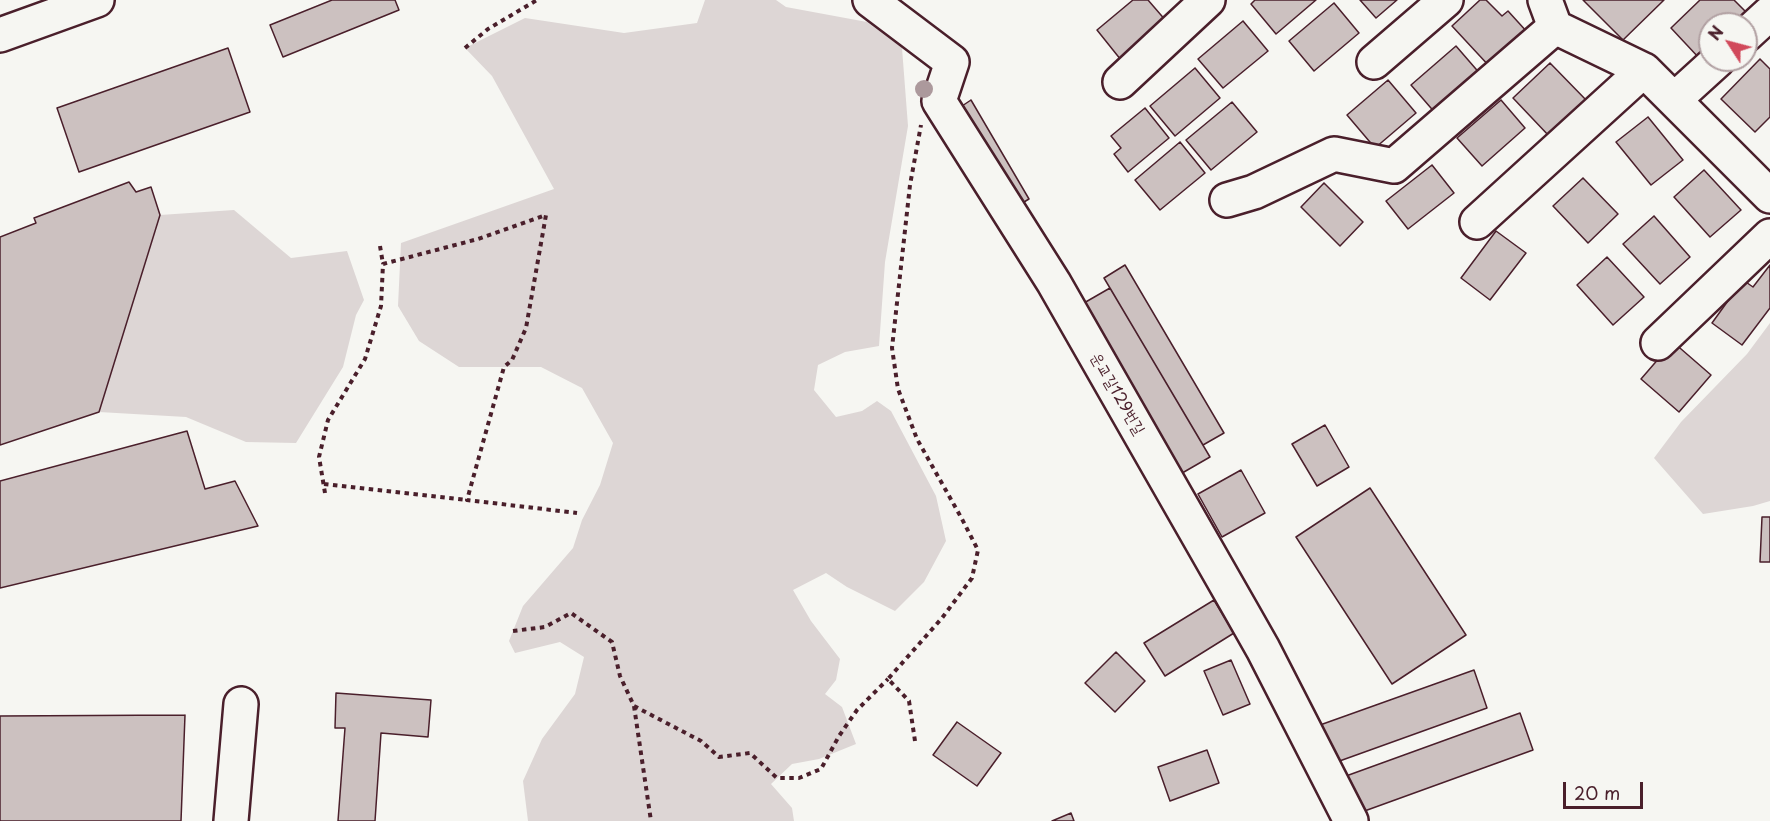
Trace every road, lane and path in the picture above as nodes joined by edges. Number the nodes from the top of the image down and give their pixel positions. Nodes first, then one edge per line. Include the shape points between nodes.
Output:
1 (97, 0) edge
2 (537, 0) edge
3 (870, 0) edge
4 (1208, 0) edge
5 (1446, 0) edge
6 (1770, 13) edge
7 (1550, 14) edge
8 (1758, 24) edge
9 (0, 35) edge
10 (465, 48) dead end
11 (1374, 62) dead end
12 (1644, 70) junction
13 (1705, 72) edge
14 (1120, 82) dead end
15 (1674, 100) junction
16 (939, 101) junction
17 (1770, 196) edge
18 (1227, 200) dead end
19 (1477, 222) dead end
20 (1770, 236) edge
21 (380, 246) dead end
22 (383, 264) junction
23 (1658, 343) dead end
24 (324, 484) junction
25 (325, 493) dead end
26 (467, 500) junction
27 (577, 513) dead end
28 (513, 631) dead end
29 (888, 679) junction
30 (241, 704) dead end
31 (633, 706) junction
32 (915, 741) dead end
33 (231, 821) edge
34 (651, 821) edge
35 (1351, 821) edge

1 - 9 main road
2 - 10 path via 488,29
3 - 16 main road via 952,62
4 - 14 main road
5 - 11 main road
6 - 8 main road
7 - 12 main road
7 - 18 main road via 1394,166 1335,154 1254,192
12 - 15 main road
12 - 19 main road
13 - 15 main road
15 - 17 main road
16 - 29 path via 920,126 909,185 891,348 898,389 917,439 978,550 972,578
16 - 35 main road, 운교길129번길 via 1054,284 1258,640
20 - 23 main road
21 - 22 path
22 - 24 path via 381,306 365,358 328,420 319,457
22 - 26 path via 478,240 546,215 526,328 512,360 504,367
24 - 25 path
24 - 26 path
26 - 27 path
28 - 31 path via 545,627 571,613 612,642
29 - 31 path via 857,710 821,769 800,778 777,778 750,753 719,757 701,741
29 - 32 path via 909,702
30 - 33 main road
31 - 34 path

